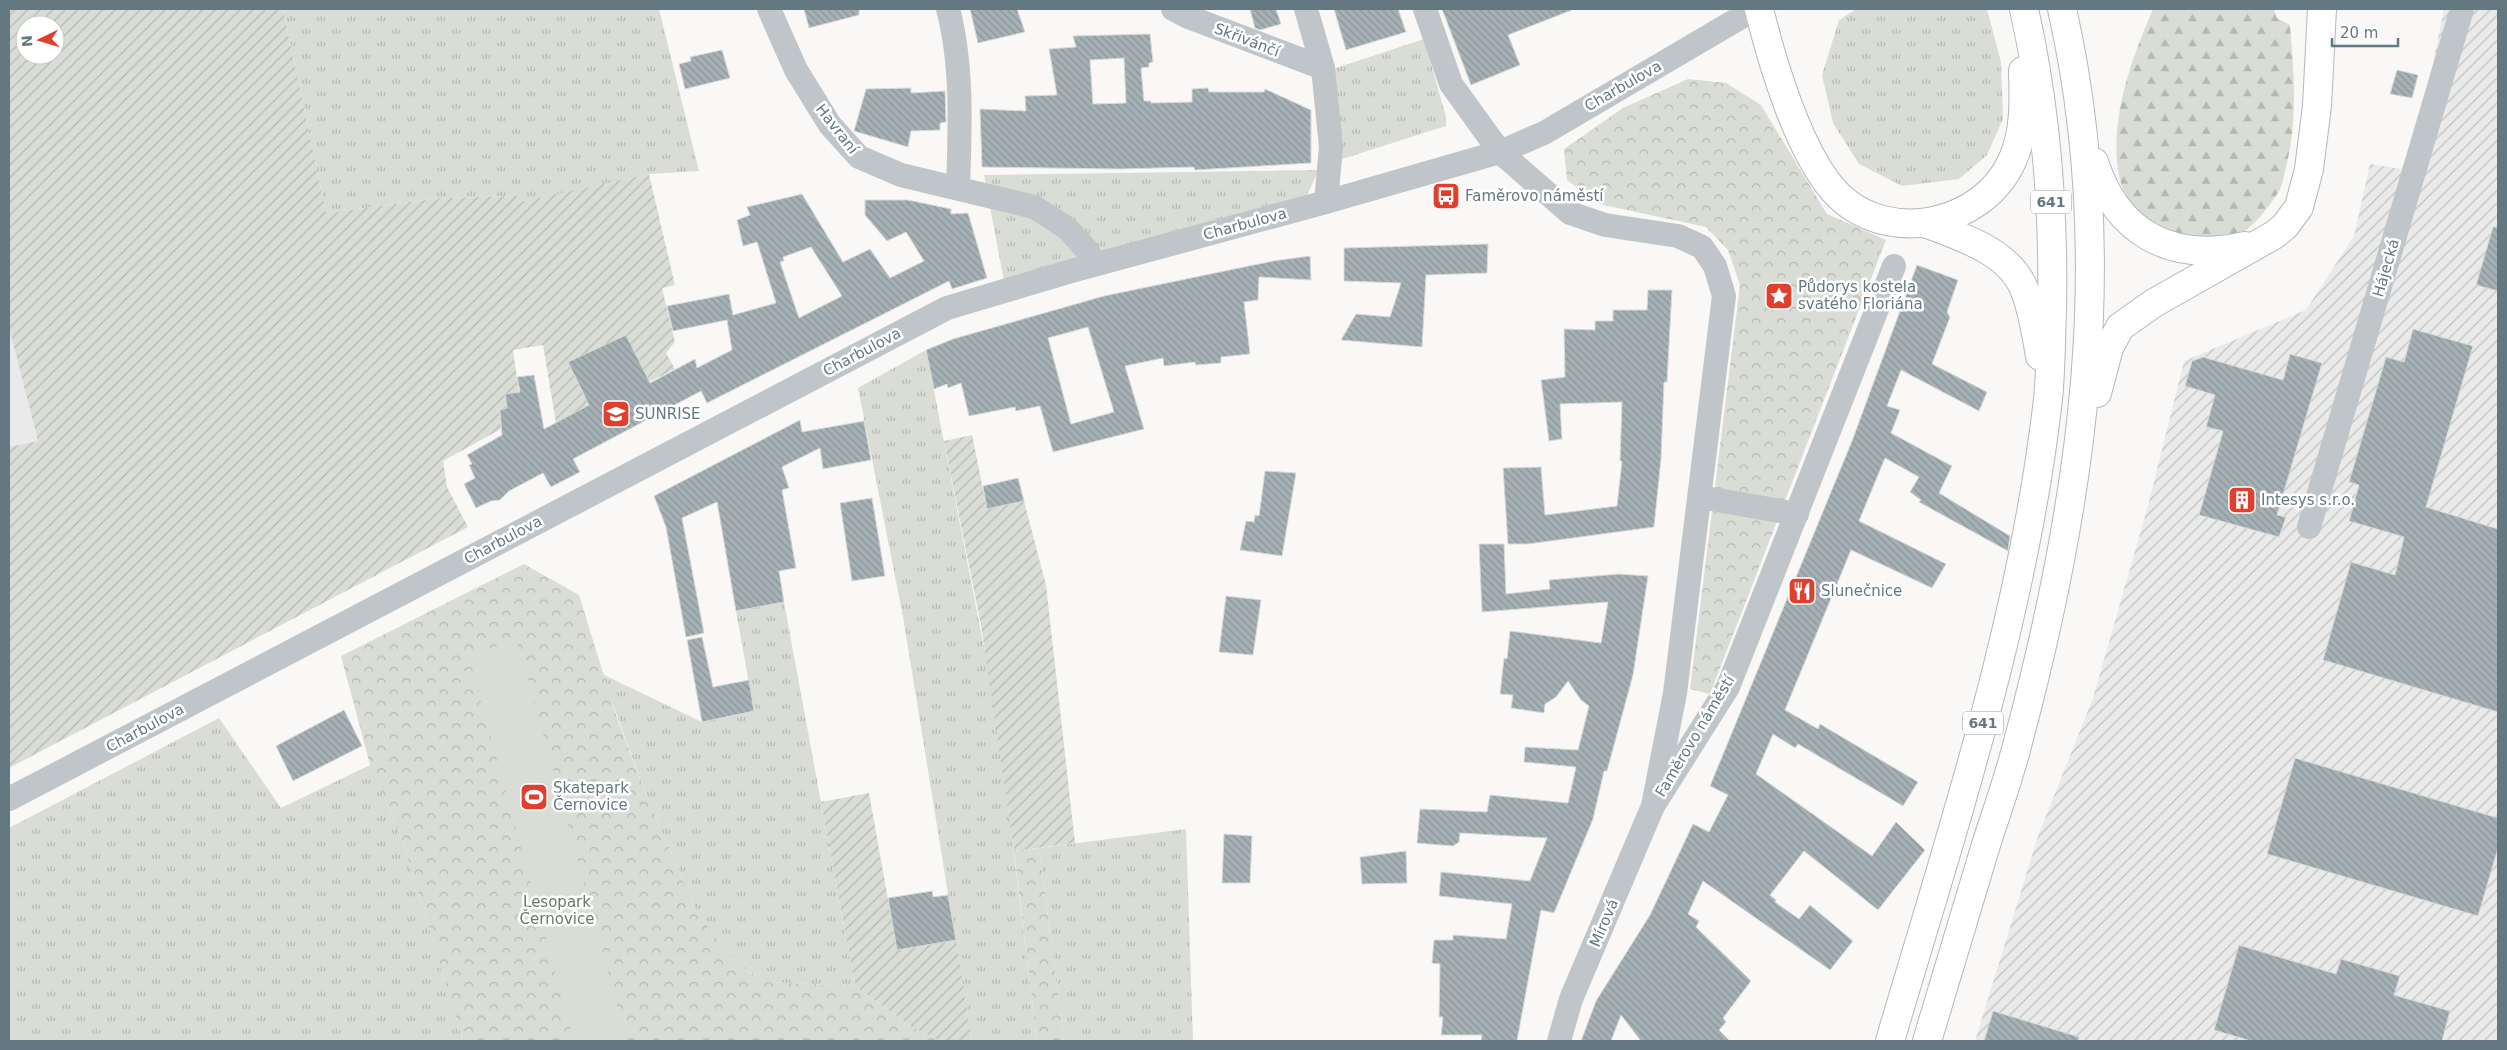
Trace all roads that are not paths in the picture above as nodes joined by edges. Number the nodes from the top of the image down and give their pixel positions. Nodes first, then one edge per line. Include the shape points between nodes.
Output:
1 (769, 9) edge
2 (948, 9) edge
3 (1173, 9) edge
4 (1306, 9) edge
5 (1425, 9) edge
6 (1755, 9) edge
7 (1759, 9) edge
8 (2023, 9) edge
9 (2062, 9) edge
10 (2322, 9) edge
11 (2462, 9) edge
12 (1323, 68) junction
13 (2084, 134) junction
14 (1500, 152) junction
15 (958, 188) junction
16 (1326, 202) junction
17 (1925, 223) junction
18 (2264, 242) junction
19 (1095, 264) junction
20 (1894, 266) dead end
21 (2048, 398) junction
22 (2077, 464) junction
23 (1700, 497) junction
24 (1797, 514) junction
25 (2310, 527) dead end
26 (9, 799) edge
27 (1653, 806) junction
28 (1559, 1041) edge
29 (1890, 1041) edge
30 (1927, 1041) edge

1 - 15 street, Havraní via 796,70 830,125 859,157 901,175
2 - 15 street via 954,30 960,125
3 - 12 street, Skřivánčí
4 - 12 street
5 - 14 street, Faměrovo náměstí via 1450,84
6 - 14 street, Charbulova via 1544,133
7 - 17 highway via 1787,98 1826,181 1863,214 1890,222
8 - 17 highway via 2022,121 2013,160 2000,180 1978,201 1954,215
8 - 21 highway, 641 via 2039,88 2050,191 2053,254
9 - 13 highway, 641
10 - 18 highway via 2317,106 2305,189 2293,216
11 - 25 street, Hájecká
12 - 16 street via 1331,147
13 - 18 highway via 2109,199 2120,214 2146,234 2178,247 2201,251 2233,249
13 - 22 highway, 641 via 2090,299 2084,409
14 - 16 street, Charbulova
14 - 23 street, Faměrovo náměstí via 1570,213 1605,225 1678,236 1702,248 1715,266 1724,296
15 - 19 street, Havraní via 1034,207 1067,228
16 - 19 street, Charbulova
17 - 21 highway via 1990,252 2019,278 2030,307
18 - 22 highway via 2154,303 2120,327 2109,348
19 - 26 street, Charbulova via 947,308
20 - 24 street, Faměrovo náměstí
21 - 29 highway, 641 via 2026,537 2001,651
22 - 30 highway, 641 via 2049,609 2018,743
23 - 24 street
23 - 27 street, Faměrovo náměstí via 1675,693
24 - 27 street, Faměrovo náměstí via 1728,687
27 - 28 street, Mírová via 1571,1000

